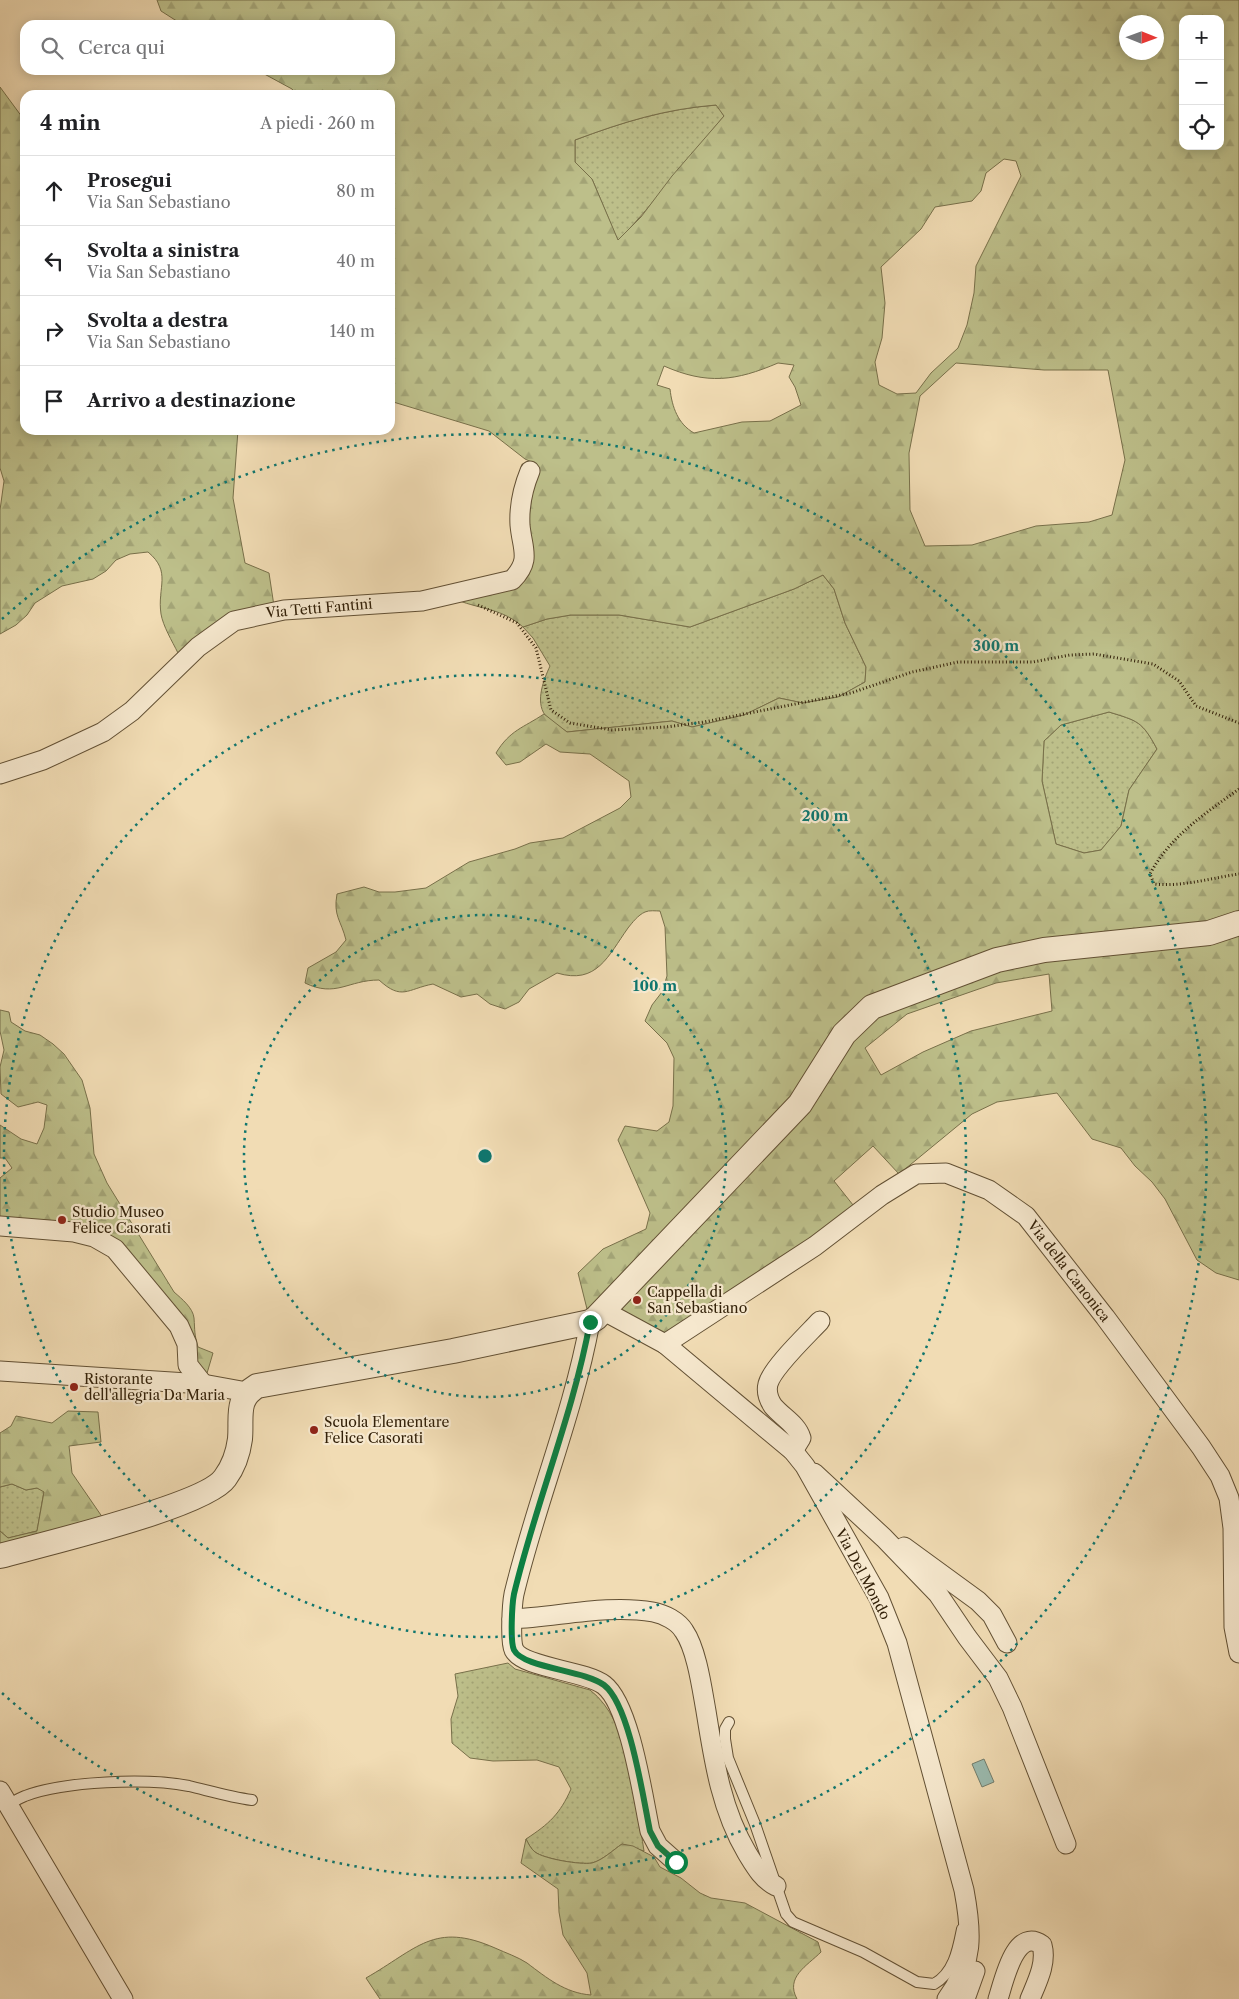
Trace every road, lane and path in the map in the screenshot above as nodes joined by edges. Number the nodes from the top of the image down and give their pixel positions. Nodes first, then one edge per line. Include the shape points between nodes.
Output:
1 (530, 471) dead end
2 (477, 605) dead end
3 (1239, 723) edge
4 (0, 774) edge
5 (1239, 789) edge
6 (1239, 874) edge
7 (1239, 923) edge
8 (2, 1227) edge
9 (605, 1317) junction
10 (820, 1322) dead end
11 (665, 1344) junction
12 (0, 1371) edge
13 (203, 1384) junction
14 (247, 1392) junction
15 (793, 1451) junction
16 (805, 1466) junction
17 (884, 1538) junction
18 (0, 1556) edge
19 (512, 1619) junction
20 (1008, 1643) dead end
21 (1239, 1653) edge
22 (730, 1722) dead end
23 (4, 1798) edge
24 (252, 1800) dead end
25 (1066, 1844) dead end
26 (676, 1862) dead end
27 (776, 1886) junction
28 (964, 1890) junction
29 (970, 1948) junction
30 (123, 1999) edge
31 (947, 1999) edge
32 (964, 1999) edge
33 (998, 1999) edge
34 (1030, 1999) edge

1 - 4 street, Via Tetti Fantini via 523,489 521,516 524,562 512,580 422,600 284,610 234,621 198,647 132,711 103,732 43,760
2 - 3 path via 517,623 536,648 551,710 570,724 612,730 704,722 851,693 912,672 958,662 1033,662 1094,654 1153,664 1179,681 1196,706
5 - 6 path via 1184,829 1150,874 1154,884 1164,885
7 - 9 street via 1209,932 1044,950 997,960 872,1007 844,1034 800,1104
8 - 13 street via 74,1232 94,1237 115,1250 180,1326 187,1344 188,1365
9 - 11 street, Via Del Mondo
9 - 14 street via 453,1351 257,1386
9 - 19 street via 580,1372 513,1596
10 - 15 street via 772,1374 767,1385 768,1396 774,1406 799,1431 800,1438
11 - 15 street, Via Del Mondo
11 - 21 street, Via della Canonica via 815,1246 882,1195 916,1174 946,1173 989,1190 1026,1216 1105,1317 1220,1476 1233,1528 1234,1627
12 - 13 street
13 - 14 street
14 - 18 street via 241,1406 236,1461 224,1481 173,1508
15 - 16 street, Via Del Mondo
16 - 17 street
16 - 28 street, Via Del Mondo via 879,1598 897,1643
17 - 20 street via 909,1550 978,1601 992,1615
17 - 25 street via 938,1594 998,1678
19 - 26 street via 513,1649 521,1659 588,1676 605,1686 626,1722 650,1831 658,1846
19 - 27 street via 601,1610 653,1612 673,1619 684,1631 696,1665 716,1775 728,1816 765,1881
22 - 27 lane via 725,1729 728,1758
23 - 24 lane via 106,1783 188,1786
23 - 30 street
27 - 28 lane via 784,1910 793,1922 863,1952 917,1982 934,1984 951,1968 958,1950
28 - 29 street, Via Del Mondo via 970,1923
29 - 31 street, Via Del Mondo via 959,1982
29 - 32 street via 978,1954 979,1962
33 - 34 street via 1018,1947 1026,1941 1036,1941 1044,1952

